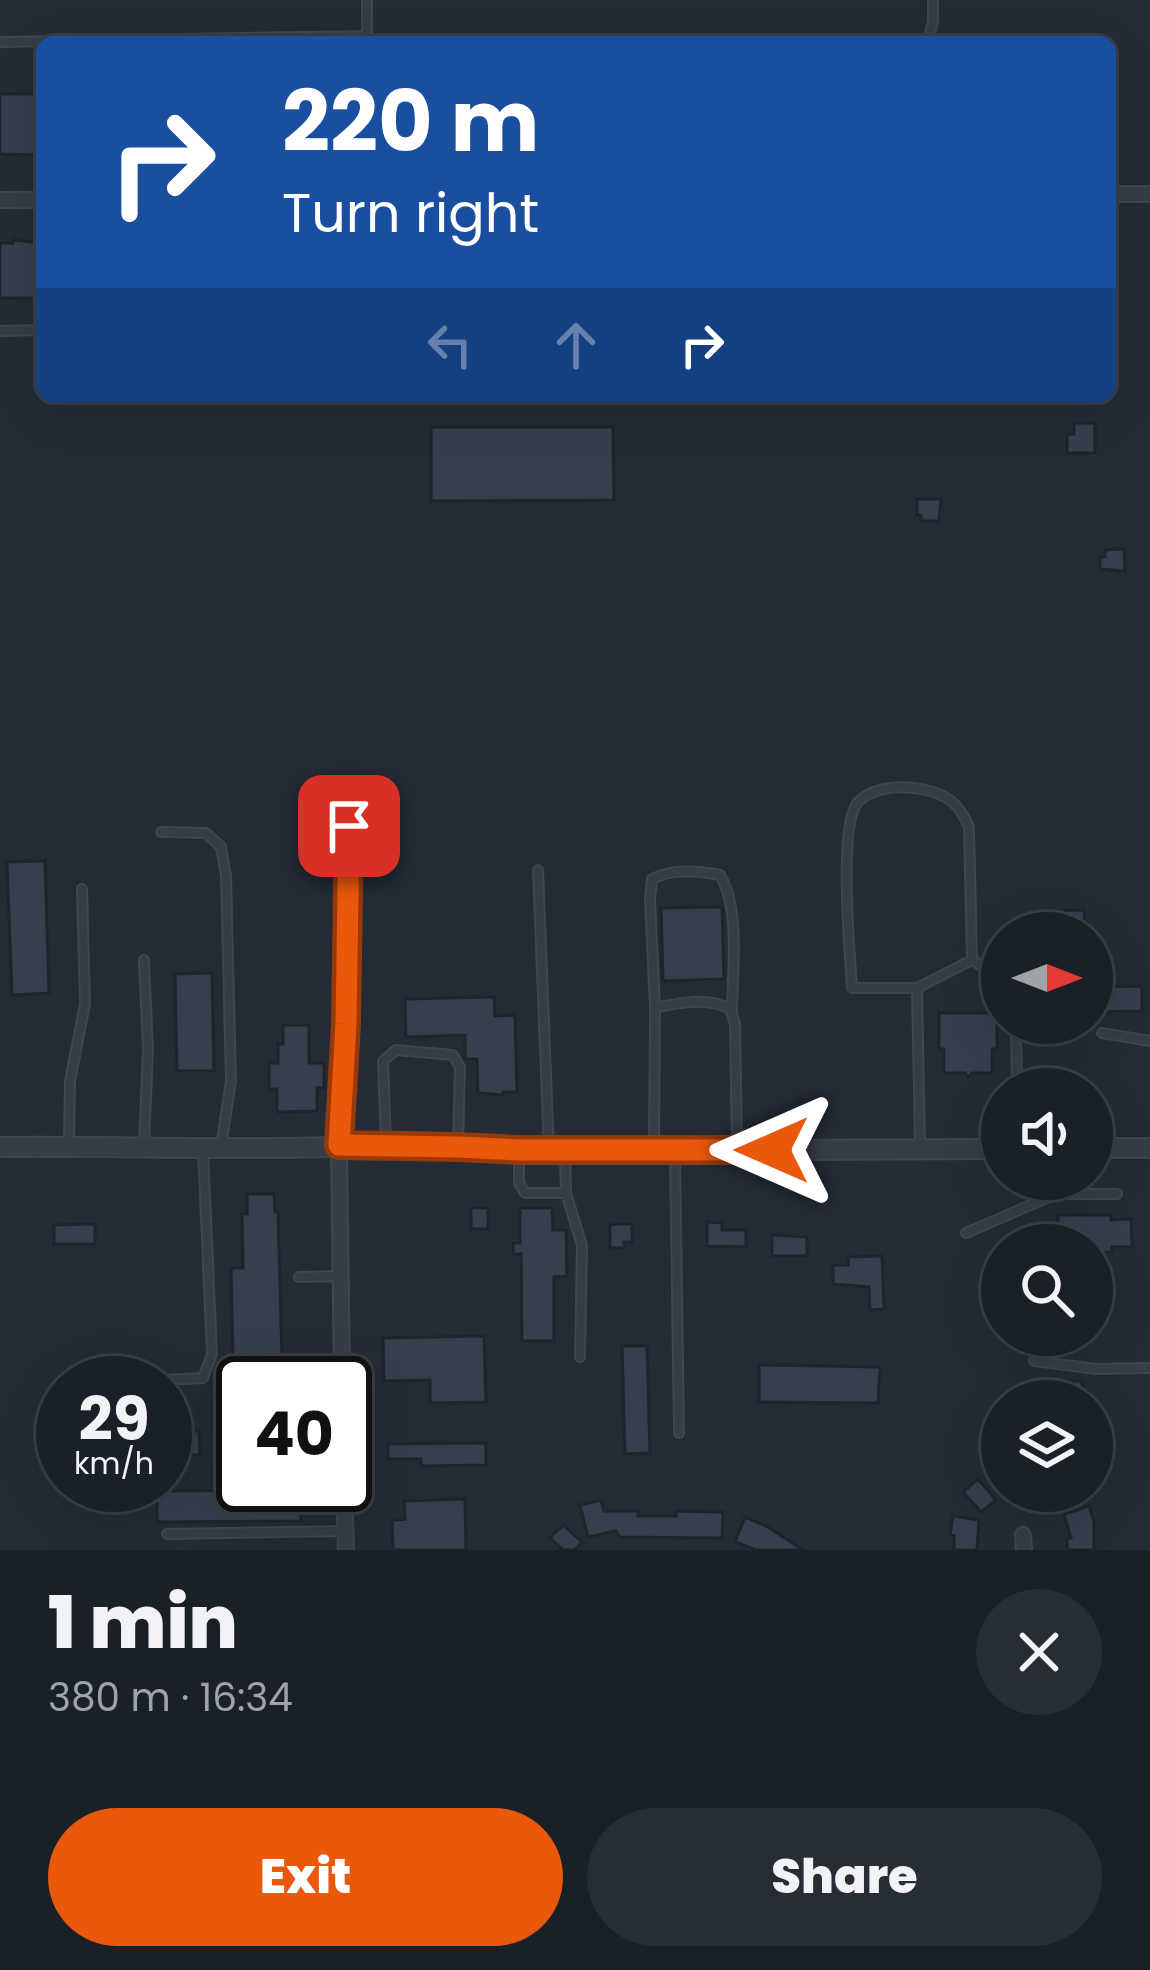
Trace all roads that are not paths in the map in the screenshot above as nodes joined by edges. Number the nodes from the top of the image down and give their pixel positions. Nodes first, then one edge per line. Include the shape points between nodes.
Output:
1 (367, 0) edge
2 (933, 0) edge
3 (367, 36) edge
4 (929, 36) edge
5 (0, 42) edge
6 (36, 42) edge
7 (1116, 194) edge
8 (1150, 194) edge
9 (0, 200) edge
10 (36, 200) edge
11 (36, 330) edge
12 (0, 331) edge
13 (349, 826) dead end
14 (161, 832) dead end
15 (538, 870) dead end
16 (82, 889) dead end
17 (144, 960) dead end
18 (972, 961) junction
19 (981, 966) edge
20 (917, 988) junction
21 (655, 1008) junction
22 (732, 1015) junction
23 (1113, 1035) edge
24 (1150, 1041) edge
25 (339, 1145) junction
26 (68, 1146) junction
27 (386, 1146) junction
28 (0, 1147) edge
29 (144, 1147) junction
30 (458, 1147) junction
31 (212, 1148) junction
32 (1113, 1148) edge
33 (1150, 1148) edge
34 (920, 1149) junction
35 (981, 1149) edge
36 (519, 1150) junction
37 (557, 1150) junction
38 (654, 1150) junction
39 (675, 1150) junction
40 (737, 1150) junction
41 (566, 1193) junction
42 (1113, 1194) edge
43 (1117, 1194) dead end
44 (1044, 1200) edge
45 (966, 1233) dead end
46 (340, 1276) junction
47 (298, 1277) dead end
48 (341, 1356) edge
49 (580, 1357) dead end
50 (1034, 1361) dead end
51 (1150, 1368) edge
52 (192, 1379) edge
53 (679, 1433) dead end
54 (345, 1512) edge
55 (345, 1531) junction
56 (167, 1534) dead end
57 (346, 1550) edge

1 - 3 lane
2 - 4 lane
5 - 6 lane
7 - 8 street
9 - 10 street
11 - 12 lane
13 - 25 lane
14 - 31 lane via 206,833 220,847 226,876 231,1081
15 - 37 lane
16 - 26 lane via 85,1004
17 - 29 lane
18 - 19 lane
18 - 20 lane
18 - 20 lane via 969,827 961,808 928,790 881,789 859,801 848,833 852,988
20 - 34 lane
21 - 22 lane via 720,1003
21 - 22 lane via 652,879 700,872 719,875 728,889
21 - 38 lane
22 - 40 lane
23 - 24 lane
25 - 27 street
25 - 31 street
25 - 46 street
26 - 28 street
26 - 29 street
27 - 30 street
27 - 30 lane via 383,1061 396,1050 452,1055 460,1067
29 - 31 street
30 - 36 street
31 - 52 lane via 212,1354 203,1378
32 - 33 street
34 - 35 street
34 - 40 street
36 - 37 street
36 - 41 lane via 525,1193
37 - 38 street
37 - 41 lane
38 - 39 street
39 - 40 street
39 - 53 lane
41 - 49 lane via 582,1246
42 - 43 lane
44 - 45 lane
46 - 47 lane
46 - 48 street
50 - 51 lane
54 - 55 street
55 - 56 lane
55 - 57 street

